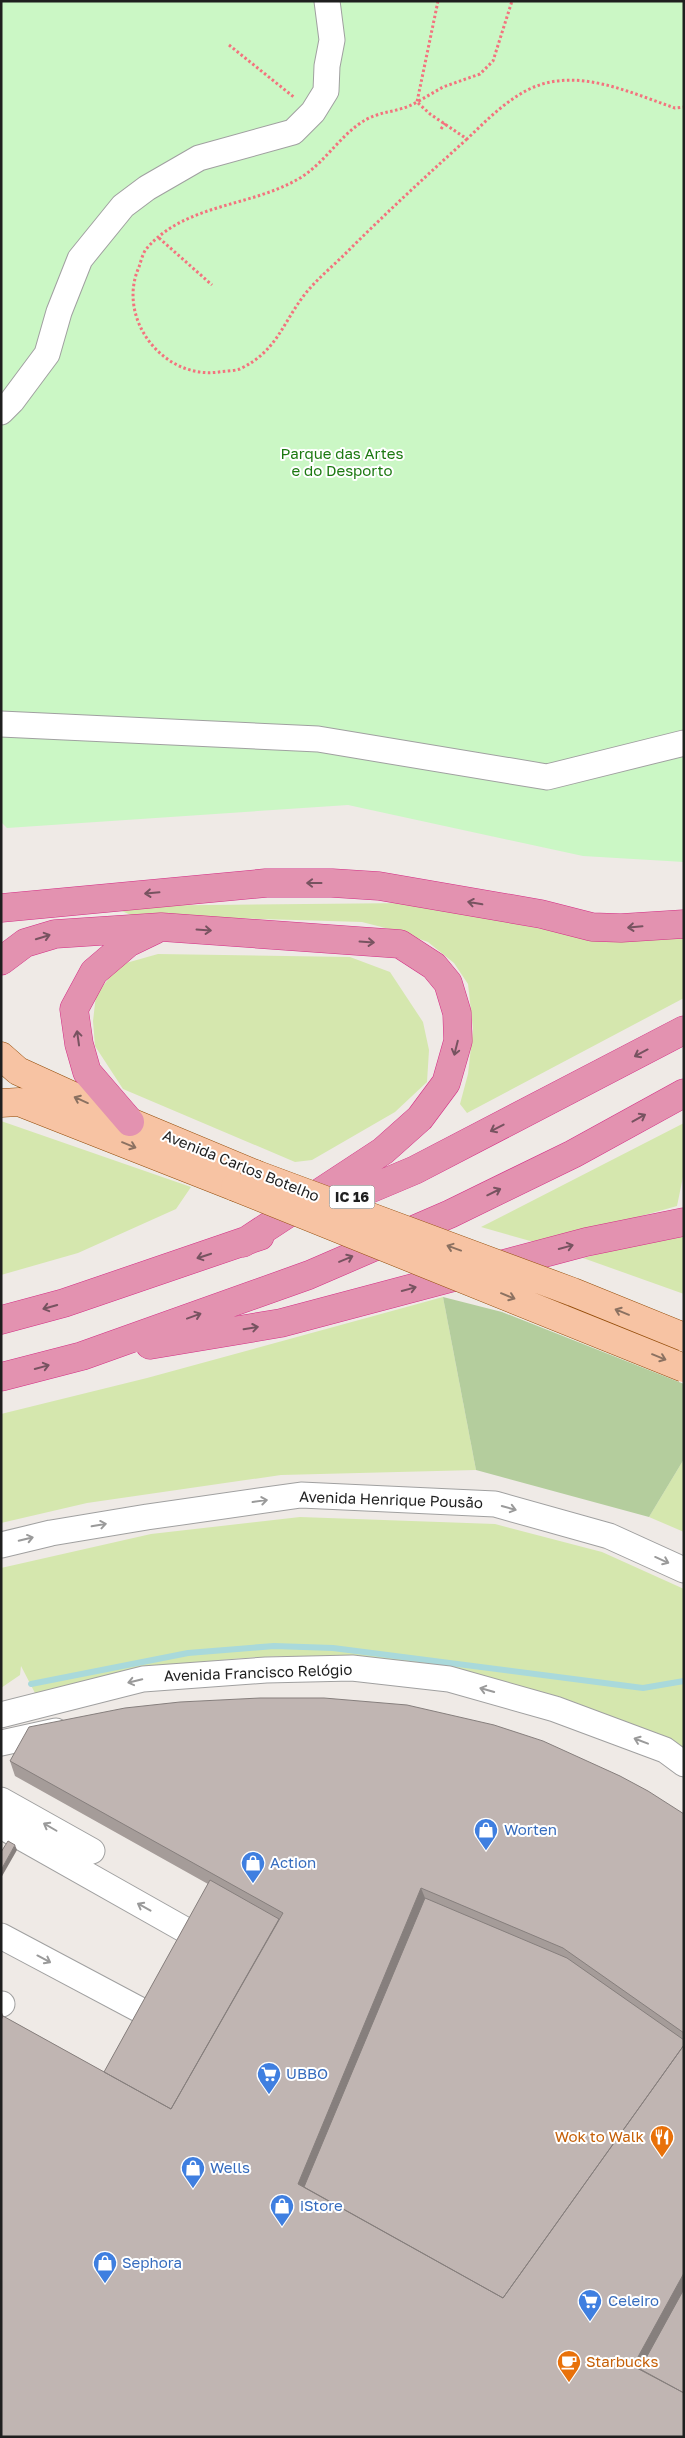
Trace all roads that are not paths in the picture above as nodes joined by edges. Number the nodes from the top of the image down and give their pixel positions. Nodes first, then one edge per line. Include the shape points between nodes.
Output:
1 (327, 1) edge
2 (1, 412) edge
3 (1, 724) edge
4 (684, 743) edge
5 (1, 908) edge
6 (684, 924) edge
7 (161, 927) junction
8 (1, 961) edge
9 (684, 1030) edge
10 (1, 1056) edge
11 (684, 1093) edge
12 (1, 1102) edge
13 (130, 1122) junction
14 (245, 1180) junction
15 (684, 1222) edge
16 (243, 1243) junction
17 (1, 1320) edge
18 (684, 1337) edge
19 (82, 1356) junction
20 (684, 1368) edge
21 (1, 1378) edge
22 (1, 1544) edge
23 (684, 1570) edge
24 (1, 1715) edge
25 (74, 1727) edge
26 (1, 1744) edge
27 (684, 1764) edge
28 (1, 1800) edge
29 (1, 1826) edge
30 (92, 1851) dead end
31 (187, 1931) edge
32 (1, 1936) edge
33 (142, 2012) edge

1 - 2 street via 332,40 326,91 313,112 293,132 199,158 123,206 80,259 47,354
3 - 4 street via 318,739 547,778
6 -> 5 highway via 592,927 541,914 379,886 332,883 266,883
8 -> 7 highway via 25,942 55,934
13 -> 7 highway via 87,1072 78,1044 74,1009 94,972 128,943
7 -> 16 highway via 400,944 434,966 448,983 457,1013 458,1041 446,1083 420,1118 383,1151
9 -> 16 highway, IC 16 via 415,1170
13 -> 10 main road, Avenida Carlos Botelho via 18,1072
19 -> 11 highway via 309,1275 450,1214 573,1154
12 -> 14 main road, Avenida Carlos Botelho via 19,1102
13 - 14 main road, Avenida Carlos Botelho
18 -> 14 main road, Avenida Carlos Botelho, bridge via 573,1292
14 -> 20 main road, Avenida Carlos Botelho, bridge
19 -> 15 highway via 281,1323 586,1242
16 -> 17 highway, IC 16 via 64,1303
21 -> 19 highway
22 -> 23 street, Avenida Henrique Pousão via 147,1516 301,1495 495,1504 609,1536
27 -> 24 street, Avenida Francisco Relógio via 665,1750 555,1709 448,1679 352,1668 266,1670 143,1679
25 - 26 street
30 -> 28 street
31 -> 29 street
32 -> 33 street

